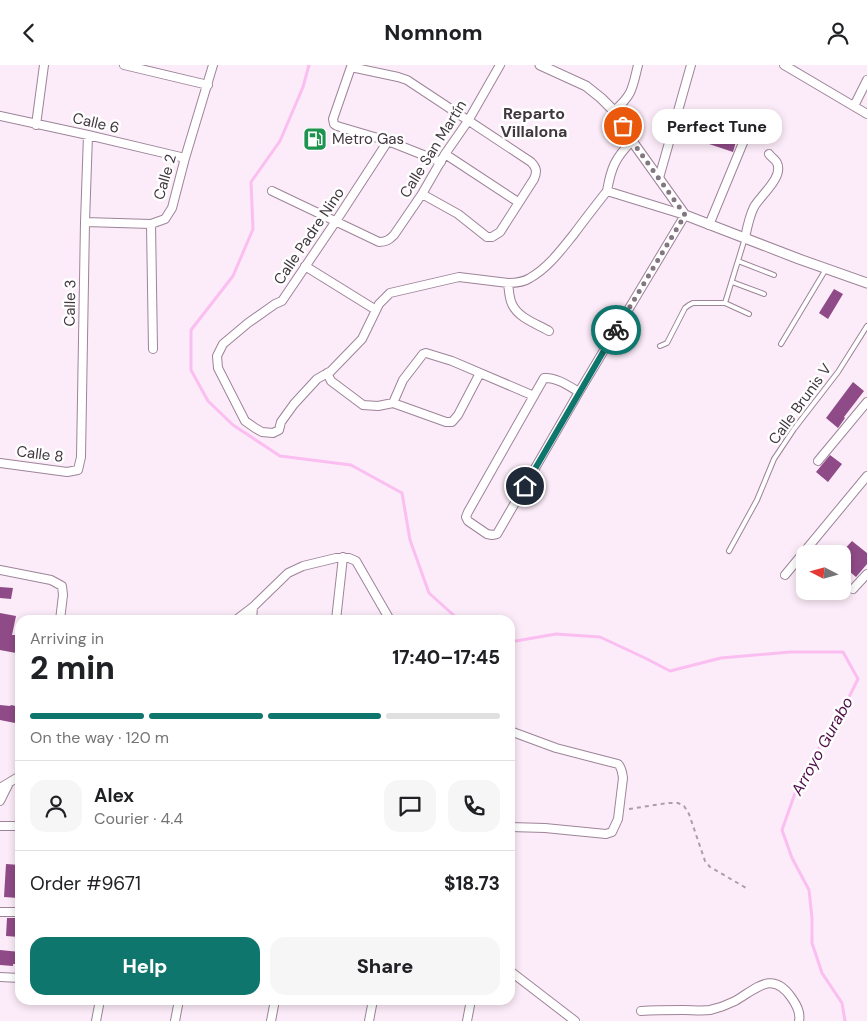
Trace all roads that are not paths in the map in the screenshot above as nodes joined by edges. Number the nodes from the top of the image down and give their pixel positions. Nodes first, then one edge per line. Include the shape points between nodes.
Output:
1 (44, 65) edge
2 (124, 65) edge
3 (214, 65) edge
4 (500, 65) edge
5 (540, 65) edge
6 (638, 65) edge
7 (691, 65) edge
8 (784, 65) edge
9 (348, 66) edge
10 (867, 79) edge
11 (208, 85) junction
12 (854, 106) junction
13 (614, 111) junction
14 (867, 114) edge
15 (0, 116) edge
16 (468, 121) junction
17 (752, 121) dead end
18 (36, 125) junction
19 (88, 135) junction
20 (388, 141) junction
21 (632, 141) junction
22 (769, 154) dead end
23 (185, 158) junction
24 (443, 158) junction
25 (659, 178) junction
26 (272, 191) dead end
27 (607, 191) junction
28 (422, 194) junction
29 (518, 202) junction
30 (685, 215) junction
31 (336, 221) junction
32 (85, 222) junction
33 (152, 224) junction
34 (709, 225) junction
35 (745, 238) junction
36 (738, 261) junction
37 (305, 266) junction
38 (826, 268) junction
39 (774, 275) dead end
40 (732, 282) junction
41 (508, 283) junction
42 (867, 283) edge
43 (764, 294) dead end
44 (725, 303) junction
45 (376, 310) junction
46 (749, 314) dead end
47 (867, 326) edge
48 (549, 331) dead end
49 (781, 344) dead end
50 (660, 346) dead end
51 (154, 349) dead end
52 (326, 373) junction
53 (480, 373) junction
54 (579, 391) junction
55 (534, 396) junction
56 (867, 402) edge
57 (392, 403) junction
58 (818, 461) dead end
59 (0, 463) edge
60 (78, 470) joint
61 (867, 476) edge
62 (729, 551) dead end
63 (343, 557) junction
64 (0, 570) edge
65 (867, 573) edge
66 (785, 575) dead end
67 (854, 589) dead end
68 (254, 607) junction
69 (61, 615) edge
70 (243, 615) edge
71 (253, 615) edge
72 (337, 615) edge
73 (387, 615) edge
74 (515, 733) edge
75 (15, 779) edge
76 (9, 783) junction
77 (0, 788) edge
78 (0, 801) edge
79 (0, 817) edge
80 (0, 826) edge
81 (15, 826) edge
82 (15, 826) edge
83 (515, 827) edge
84 (0, 912) edge
85 (15, 912) edge
86 (515, 975) edge
87 (0, 977) edge
88 (15, 978) edge
89 (99, 1005) edge
90 (178, 1005) edge
91 (274, 1005) edge
92 (372, 1005) edge
93 (469, 1005) edge
94 (641, 1011) dead end
95 (96, 1021) edge
96 (176, 1021) edge
97 (271, 1021) edge
98 (369, 1021) edge
99 (467, 1021) edge
100 (574, 1021) edge
101 (799, 1021) edge

1 - 18 street
2 - 11 street
3 - 11 street, Calle 2
4 - 16 street, Calle San Martín
5 - 13 street via 586,86
6 - 13 street via 631,91
7 - 25 street
8 - 12 street
9 - 16 street via 407,80
9 - 20 street via 333,122
10 - 12 street
11 - 23 street, Calle 2
12 - 14 street
13 - 21 street
15 - 18 street, Calle 6
16 - 24 street, Calle San Martín
16 - 29 street via 535,166 536,175
17 - 34 street
18 - 19 street, Calle 6
19 - 23 street, Calle 6
19 - 32 street, Calle 3
20 - 24 street
20 - 31 street, Calle Padre Nino
21 - 25 street
21 - 27 street via 614,165
22 - 35 street via 778,163 777,175 755,205
23 - 33 street, Calle 2 via 172,207 165,219
24 - 28 street, Calle San Martín
24 - 29 street
25 - 30 street
26 - 31 street
27 - 30 street
27 - 41 street via 540,272 529,279
28 - 29 street via 458,214 487,237 500,232
28 - 31 street, Calle San Martín via 394,235 383,242
30 - 34 street
30 - 54 street
31 - 37 street, Calle Padre Nino
32 - 33 street
32 - 60 street, Calle 3 via 81,457
33 - 51 street
34 - 35 street
35 - 36 lane
35 - 38 street
36 - 39 lane
36 - 40 lane
37 - 45 street
37 - 52 street, Calle Padre Nino via 282,301 223,344 217,356 218,368 245,421 262,432 273,433 279,430 294,404
38 - 42 street
38 - 49 lane
40 - 43 lane
40 - 44 lane
41 - 45 street via 459,277 390,293
41 - 48 street via 516,310
44 - 46 lane
44 - 50 lane via 689,305 667,343
45 - 52 street via 362,339
47 - 62 lane, Calle Brunis V via 838,372 774,459 757,500
52 - 57 street via 331,381 363,405
53 - 55 street
53 - 57 street via 429,353 423,354 403,380
53 - 57 street via 452,422
54 - 55 street via 544,378
54 - 55 street via 497,534 487,534 466,517
56 - 58 street
59 - 60 street, Calle 8 via 67,472
61 - 66 street
63 - 68 street via 288,573
63 - 72 street
63 - 73 street via 356,561
64 - 69 street via 51,580 62,586
65 - 67 street
68 - 70 street
68 - 71 street
74 - 83 street via 556,748 618,764 623,778 620,809 612,833
75 - 76 street
76 - 77 street
76 - 78 street
79 - 81 street
80 - 82 street
84 - 85 street
86 - 100 street
87 - 88 street
89 - 95 street
90 - 96 street
91 - 97 street
92 - 98 street
93 - 99 street
94 - 101 street via 722,1007 764,983 771,983 785,989 796,1004

